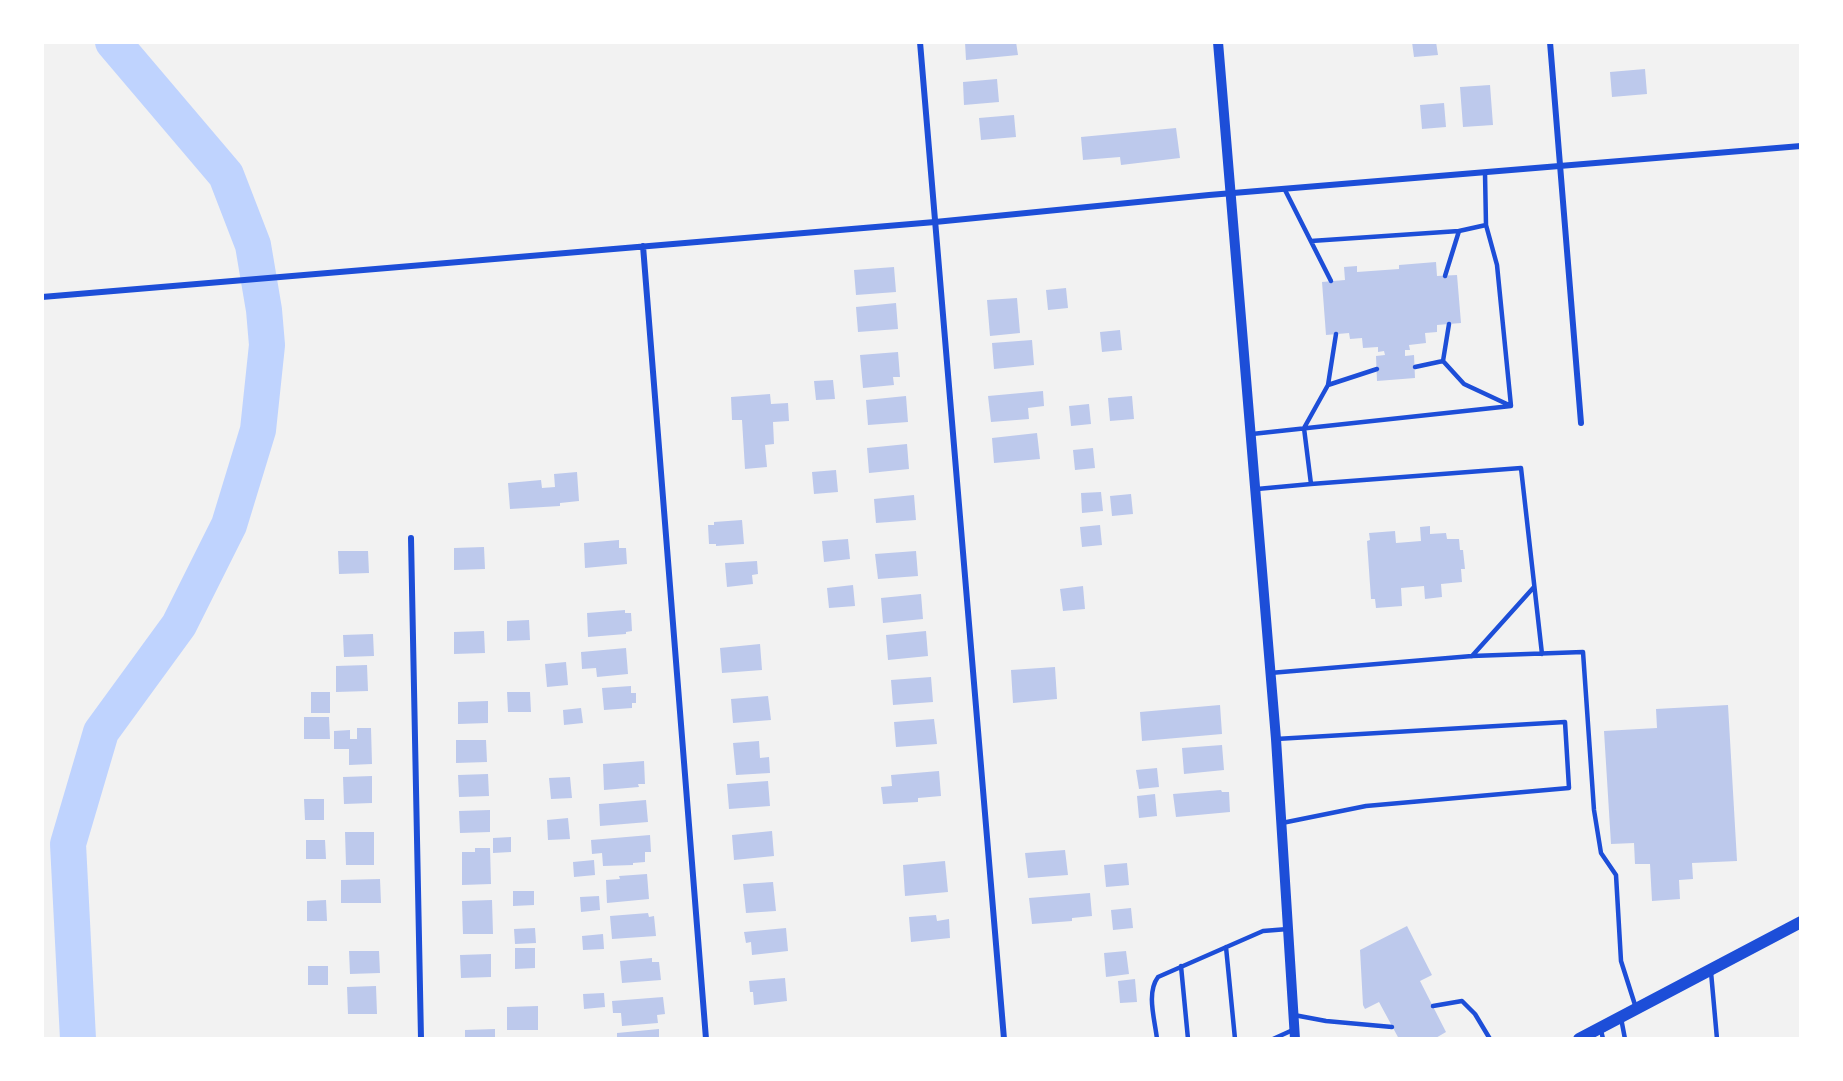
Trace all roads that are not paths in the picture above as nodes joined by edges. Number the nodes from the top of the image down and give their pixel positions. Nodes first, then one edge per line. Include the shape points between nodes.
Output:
1 (920, 42) edge
2 (1218, 42) edge
3 (1550, 42) edge
4 (1801, 146) edge
5 (1560, 166) junction
6 (1485, 173) junction
7 (1285, 190) junction
8 (1231, 194) junction
9 (935, 222) junction
10 (1486, 225) junction
11 (1459, 231) junction
12 (1311, 241) junction
13 (643, 246) junction
14 (1445, 276) dead end
15 (1331, 281) dead end
16 (42, 297) edge
17 (1449, 324) dead end
18 (1336, 334) dead end
19 (1443, 361) junction
20 (1415, 367) dead end
21 (1377, 369) dead end
22 (1328, 385) junction
23 (1511, 406) junction
24 (1581, 423) dead end
25 (1304, 428) junction
26 (1251, 434) junction
27 (1311, 484) junction
28 (1255, 489) junction
29 (411, 538) dead end
30 (1534, 587) junction
31 (1542, 654) junction
32 (1472, 656) junction
33 (1270, 673) junction
34 (1276, 739) junction
35 (1282, 823) junction
36 (1801, 922) edge
37 (1288, 929) junction
38 (1226, 947) junction
39 (1181, 966) junction
40 (1711, 969) junction
41 (1432, 1006) dead end
42 (1636, 1008) junction
43 (1293, 1015) junction
44 (1621, 1016) junction
45 (1392, 1027) dead end
46 (1602, 1033) edge
47 (1295, 1034) edge
48 (421, 1039) edge
49 (706, 1039) edge
50 (1004, 1039) edge
51 (1157, 1039) edge
52 (1188, 1039) edge
53 (1235, 1039) edge
54 (1273, 1039) edge
55 (1490, 1039) edge
56 (1579, 1039) edge
57 (1625, 1039) edge
58 (1717, 1039) edge

1 - 9 street
2 - 8 street
3 - 5 street
4 - 5 street
5 - 6 street
5 - 24 street
6 - 7 street
6 - 10 lane
7 - 8 street
7 - 12 lane
8 - 9 street
8 - 26 street
9 - 13 street
9 - 50 street
10 - 11 lane
10 - 23 lane via 1497,265
11 - 12 lane
11 - 14 lane
12 - 15 lane
13 - 16 street
13 - 49 street
17 - 19 lane
18 - 22 lane
19 - 20 lane
19 - 23 lane via 1464,384
21 - 22 lane
22 - 25 lane
23 - 25 lane
25 - 26 lane
25 - 27 lane
26 - 28 street
27 - 28 lane
27 - 30 lane via 1521,468
28 - 33 street
29 - 48 street
30 - 31 lane
30 - 32 lane
31 - 32 lane
31 - 42 lane via 1583,652 1594,810 1601,853 1616,875 1621,961
32 - 33 lane
33 - 34 street
34 - 35 street
34 - 35 lane via 1564,722 1569,789 1366,806
35 - 37 street
36 - 40 main road
37 - 38 lane via 1263,931
37 - 43 street
38 - 39 lane
38 - 53 lane
39 - 51 lane via 1158,977 1153,984
39 - 52 lane
40 - 42 main road
40 - 58 lane
41 - 55 lane via 1462,1000
42 - 44 main road
43 - 45 lane
43 - 47 street
44 - 46 main road
44 - 57 lane
46 - 56 main road
47 - 54 lane

